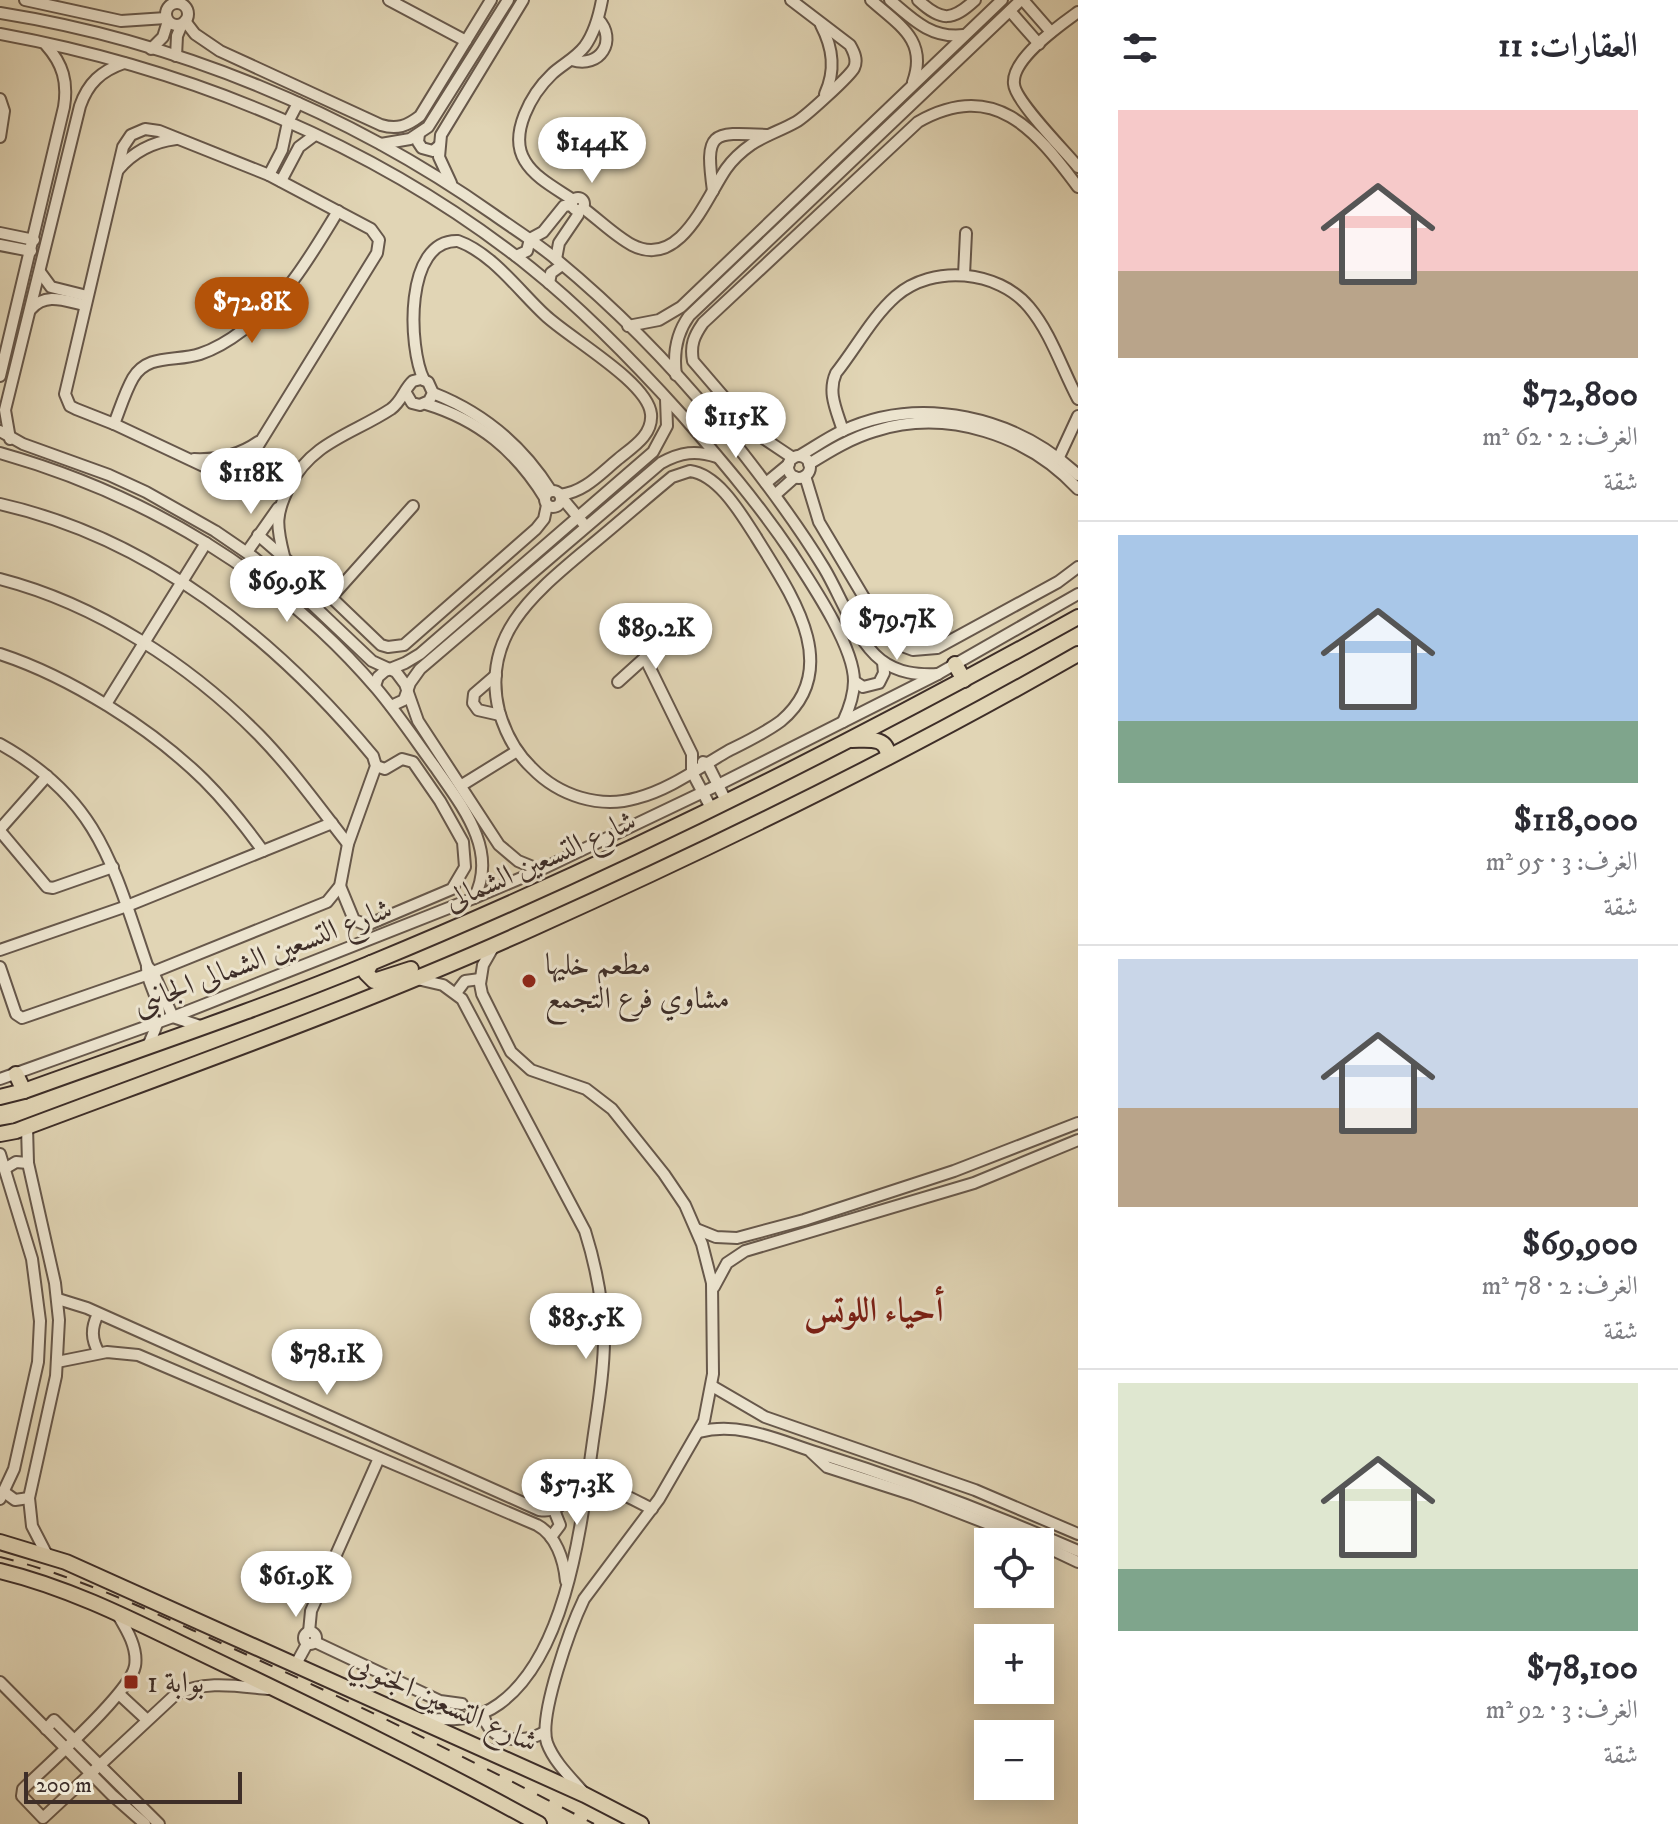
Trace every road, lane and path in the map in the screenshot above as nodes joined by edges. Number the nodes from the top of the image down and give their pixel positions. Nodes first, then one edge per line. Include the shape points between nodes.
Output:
1 (25, 0) edge
2 (389, 0) edge
3 (491, 0) edge
4 (508, 0) edge
5 (523, 0) edge
6 (602, 0) edge
7 (791, 0) edge
8 (871, 0) edge
9 (890, 0) edge
10 (918, 0) edge
11 (975, 0) edge
12 (1002, 0) edge
13 (1022, 0) edge
14 (175, 2) edge
15 (186, 3) edge
16 (1010, 11) junction
17 (1078, 12) edge
18 (0, 13) edge
19 (598, 19) junction
20 (167, 20) junction
21 (817, 20) junction
22 (184, 23) junction
23 (1051, 32) junction
24 (0, 34) edge
25 (965, 35) junction
26 (466, 41) junction
27 (45, 44) junction
28 (975, 44) junction
29 (1039, 44) junction
30 (151, 49) junction
31 (176, 56) junction
32 (572, 60) junction
33 (125, 63) junction
34 (913, 82) junction
35 (923, 94) junction
36 (0, 99) edge
37 (823, 99) junction
38 (298, 103) junction
39 (2, 122) edge
40 (288, 122) junction
41 (419, 134) junction
42 (315, 135) junction
43 (770, 135) junction
44 (0, 137) edge
45 (179, 139) junction
46 (380, 144) junction
47 (439, 146) junction
48 (275, 164) junction
49 (1078, 167) edge
50 (287, 170) junction
51 (117, 172) junction
52 (269, 175) junction
53 (281, 181) junction
54 (452, 185) junction
55 (1078, 187) edge
56 (713, 193) junction
57 (576, 206) junction
58 (338, 211) junction
59 (0, 233) edge
60 (966, 233) dead end
61 (530, 239) junction
62 (0, 245) edge
63 (32, 245) junction
64 (516, 256) junction
65 (559, 262) junction
66 (40, 272) junction
67 (964, 275) junction
68 (549, 283) junction
69 (86, 301) junction
70 (30, 310) junction
71 (673, 312) junction
72 (684, 323) junction
73 (628, 326) junction
74 (417, 361) junction
75 (676, 375) junction
76 (0, 376) edge
77 (424, 380) junction
78 (408, 388) junction
79 (433, 393) junction
80 (666, 397) junction
81 (1078, 399) edge
82 (420, 404) junction
83 (389, 410) junction
84 (1078, 416) edge
85 (114, 424) junction
86 (843, 431) junction
87 (5, 434) edge
88 (263, 439) junction
89 (2, 454) edge
90 (719, 457) junction
91 (1059, 457) junction
92 (188, 459) junction
93 (793, 460) junction
94 (809, 464) junction
95 (757, 472) junction
96 (1078, 475) edge
97 (800, 476) junction
98 (766, 483) junction
99 (742, 484) junction
100 (1078, 489) edge
101 (778, 498) junction
102 (553, 499) junction
103 (0, 504) edge
104 (279, 506) junction
105 (413, 506) dead end
106 (578, 517) junction
107 (766, 517) junction
108 (267, 523) junction
109 (568, 527) junction
110 (587, 527) junction
111 (278, 533) junction
112 (258, 535) junction
113 (576, 536) junction
114 (206, 543) junction
115 (270, 545) junction
116 (247, 552) junction
117 (559, 553) junction
118 (284, 556) junction
119 (258, 561) junction
120 (569, 564) junction
121 (545, 565) junction
122 (1078, 567) edge
123 (555, 576) junction
124 (0, 579) edge
125 (182, 582) junction
126 (1078, 594) edge
127 (332, 595) junction
128 (1078, 617) edge
129 (670, 635) dead end
130 (143, 643) junction
131 (0, 654) edge
132 (1078, 654) edge
133 (645, 658) junction
134 (883, 662) junction
135 (955, 664) junction
136 (390, 669) junction
137 (938, 674) junction
138 (496, 675) junction
139 (964, 680) junction
140 (854, 681) junction
141 (618, 682) dead end
142 (375, 686) junction
143 (408, 691) junction
144 (106, 704) junction
145 (391, 706) junction
146 (500, 715) junction
147 (843, 722) junction
148 (847, 741) junction
149 (0, 744) edge
150 (517, 751) junction
151 (692, 754) junction
152 (888, 757) junction
153 (707, 763) junction
154 (376, 766) junction
155 (692, 772) junction
156 (47, 776) junction
157 (462, 785) junction
158 (718, 785) junction
159 (703, 792) junction
160 (727, 803) junction
161 (712, 810) junction
162 (332, 823) junction
163 (0, 830) edge
164 (492, 835) junction
165 (480, 841) junction
166 (348, 844) junction
167 (263, 851) junction
168 (113, 867) junction
169 (540, 870) junction
170 (340, 886) junction
171 (474, 898) junction
172 (127, 906) junction
173 (495, 944) junction
174 (0, 950) edge
175 (453, 961) junction
176 (371, 963) junction
177 (0, 967) edge
178 (149, 971) junction
179 (411, 979) junction
180 (480, 979) junction
181 (456, 993) junction
182 (173, 1017) junction
183 (157, 1023) junction
184 (200, 1026) junction
185 (148, 1046) junction
186 (16, 1074) junction
187 (0, 1079) edge
188 (24, 1091) junction
189 (0, 1097) edge
190 (1078, 1123) edge
191 (27, 1127) junction
192 (0, 1134) edge
193 (1078, 1140) edge
194 (0, 1154) edge
195 (28, 1163) junction
196 (6, 1168) junction
197 (696, 1229) junction
198 (713, 1292) junction
199 (58, 1299) junction
200 (98, 1314) junction
201 (99, 1353) junction
202 (57, 1362) junction
203 (712, 1386) junction
204 (699, 1432) junction
205 (809, 1450) junction
206 (413, 1454) junction
207 (379, 1458) junction
208 (406, 1469) junction
209 (587, 1487) junction
210 (2, 1495) edge
211 (29, 1498) junction
212 (652, 1509) junction
213 (554, 1510) junction
214 (999, 1528) edge
215 (1078, 1534) edge
216 (551, 1537) junction
217 (0, 1542) edge
218 (1054, 1551) edge
219 (1078, 1551) edge
220 (47, 1555) junction
221 (1078, 1562) edge
222 (0, 1571) edge
223 (566, 1587) junction
224 (117, 1614) junction
225 (311, 1639) junction
226 (296, 1664) junction
227 (0, 1682) edge
228 (278, 1690) junction
229 (119, 1694) junction
230 (462, 1704) dead end
231 (483, 1713) junction
232 (417, 1718) junction
233 (146, 1719) junction
234 (46, 1729) junction
235 (545, 1732) junction
236 (73, 1739) junction
237 (65, 1747) junction
238 (100, 1766) junction
239 (91, 1774) junction
240 (120, 1786) junction
241 (112, 1795) junction
242 (585, 1795) junction
243 (128, 1802) junction
244 (639, 1823) edge
245 (145, 1824) edge
246 (159, 1824) edge
247 (539, 1824) edge

1 - 20 street via 121,21
2 - 26 street
3 - 26 street
4 - 41 street via 436,117
5 - 47 street via 446,124
6 - 19 street
7 - 21 street
8 - 34 street via 915,45
9 - 25 street via 930,31
10 - 11 street via 947,16
12 - 25 street
13 - 16 street
13 - 23 street
14 - 15 street
14 - 20 street via 166,10
15 - 22 street
16 - 28 street
16 - 29 street
17 - 23 street
18 - 30 street
19 - 32 street
19 - 32 street via 607,32 606,48 596,59
20 - 22 street
20 - 30 street via 163,37
21 - 37 street via 832,59
21 - 37 street via 850,45 856,60 853,71
22 - 26 street via 220,51 390,128 420,116
22 - 31 street
23 - 29 street
24 - 27 street
25 - 28 street
25 - 34 street
27 - 33 street
27 - 63 street via 57,57 67,89
28 - 35 street
29 - 49 street via 1016,70 1016,93
30 - 31 street
31 - 38 street
32 - 57 street via 547,80 521,122 518,141 525,163
33 - 40 street
33 - 66 street via 95,78 85,92
34 - 35 street
34 - 71 street
35 - 72 street
36 - 39 street
37 - 43 street via 799,121
38 - 40 street
38 - 46 street
39 - 44 street
40 - 42 street
40 - 48 street
41 - 46 street
41 - 47 street via 422,148 433,151
42 - 50 street via 299,147
42 - 64 street via 409,183
43 - 56 street via 739,154
43 - 56 street via 725,134 713,142 708,156
45 - 51 street via 139,151
45 - 51 street via 152,129 138,131 126,140
45 - 52 street
46 - 54 street
47 - 54 street via 441,167
48 - 50 street
48 - 52 street
50 - 53 street
51 - 69 street
52 - 53 street
53 - 58 street
54 - 61 street
55 - 93 street via 1032,131 1012,116 972,105 936,112 918,122 703,323 694,336 693,361 754,432
56 - 57 street via 678,239 656,249 632,245
57 - 61 street via 564,206 543,232
57 - 65 street via 577,218 559,243
58 - 85 street via 268,310 215,348 145,365 133,378
58 - 88 street via 376,234 377,253
59 - 63 street
60 - 67 street
61 - 64 street via 527,251
61 - 65 street
62 - 63 street
63 - 76 street
64 - 68 street
65 - 68 street
65 - 73 street
66 - 69 street via 51,287
66 - 70 street
67 - 81 street via 1008,289 1028,305
67 - 86 street via 918,281 881,310 832,383
68 - 80 street
69 - 70 street via 48,298
69 - 85 street via 65,394 70,406
70 - 87 street via 5,410
71 - 72 street
71 - 73 street
72 - 75 street via 675,348
73 - 75 street
74 - 77 street
74 - 78 street
74 - 102 street via 415,286 433,251 451,240 464,243 508,276 647,401 651,415 646,435 587,485
75 - 95 street
77 - 78 street
77 - 79 street
78 - 82 street via 409,400
78 - 83 street
79 - 82 street
79 - 102 street via 497,428 529,459
80 - 90 street
80 - 106 street via 667,426 653,452
82 - 83 street
82 - 102 street via 470,421 496,439
83 - 104 street via 315,452
84 - 91 street
85 - 92 street
86 - 91 street via 910,413 954,414 995,424
86 - 93 street
87 - 89 street via 11,444
87 - 116 street via 146,492
88 - 92 street via 233,455
88 - 92 street via 237,472 221,473
89 - 114 street via 104,488
90 - 99 street
90 - 110 street via 689,452 661,463
91 - 96 street
93 - 94 street
93 - 97 street via 788,470
93 - 98 street
94 - 97 street via 809,471
94 - 100 street via 875,431 930,422 956,424 1021,444
95 - 98 street
95 - 99 street via 746,473
97 - 101 street
97 - 122 street via 819,522 884,631 913,650 937,648
98 - 101 street
99 - 107 street
101 - 107 street via 776,512
101 - 134 street via 865,643
102 - 106 street
102 - 109 street
102 - 127 street via 536,529 404,645 381,645
103 - 125 street via 80,529
104 - 108 street
104 - 111 street
105 - 127 street
106 - 109 street
106 - 110 street
107 - 140 street via 849,653
108 - 111 street
108 - 112 street
109 - 113 street
109 - 136 street via 420,654
110 - 113 street
111 - 115 street
111 - 118 street
112 - 115 street
112 - 116 street
113 - 117 street
114 - 125 street
114 - 142 street via 303,615
115 - 118 street
115 - 119 street
116 - 119 street
117 - 120 street
117 - 121 street
118 - 127 street
119 - 136 street via 372,661
120 - 123 street
120 - 153 street via 680,473 708,476 750,529 805,624 808,676 798,700 781,720
121 - 123 street
121 - 143 street via 420,669
123 - 138 street via 514,620
124 - 130 street via 65,602
125 - 130 street
125 - 154 street via 257,636 304,679 373,756
126 - 135 street, شارع التسعين الشمالى الجانبى
128 - 139 main road, شارع التسعين الشمالى
129 - 133 street
130 - 144 street
130 - 162 street via 247,723
131 - 144 street
132 - 152 main road, شارع التسعين الشمالى
133 - 141 street
133 - 151 street
134 - 137 street via 900,671
134 - 140 street via 879,683 863,687
135 - 137 street, شارع التسعين الشمالى الجانبى
135 - 139 main road
136 - 142 street
136 - 143 street
137 - 147 street, شارع التسعين الشمالى الجانبى
138 - 146 street
138 - 146 street via 477,691 473,703 478,710
139 - 148 main road, شارع التسعين الشمالى
140 - 147 street
142 - 145 street
143 - 145 street
143 - 157 street via 418,721
144 - 167 street via 202,779
145 - 165 street via 452,791
146 - 150 street
147 - 158 street, شارع التسعين الشمالى الجانبى
148 - 152 main road via 882,742
148 - 160 main road, شارع التسعين الشمالى
149 - 156 street
150 - 155 street via 546,781 604,802 643,797
150 - 157 street
151 - 153 street
151 - 155 street
152 - 173 main road, شارع التسعين الشمالى
153 - 155 street
153 - 158 street
154 - 166 street
154 - 170 street via 385,769 402,759 413,762 463,842 465,867 452,889 367,925 354,920
155 - 159 street
156 - 163 street
156 - 168 street via 95,829
157 - 164 street
158 - 159 street, شارع التسعين الشمالى الجانبى
158 - 160 street
159 - 161 street
159 - 169 street, شارع التسعين الشمالى الجانبى
160 - 161 main road, شارع التسعين الشمالى
161 - 176 main road, شارع التسعين الشمالى
162 - 166 street
162 - 167 street
163 - 168 street via 47,887
164 - 165 street
164 - 169 street via 508,854
165 - 171 street via 483,877
166 - 170 street
167 - 172 street
168 - 172 street
169 - 171 street, شارع التسعين الشمالى الجانبى
170 - 178 street via 327,902
171 - 182 street, شارع التسعين الشمالى الجانبى
172 - 174 street
172 - 178 street
173 - 175 main road, شارع التسعين الشمالى
173 - 180 street
175 - 176 main road via 436,961 377,981 366,976
175 - 179 main road, شارع التسعين الشمالى
176 - 184 main road, شارع التسعين الشمالى
177 - 178 street via 22,1018
178 - 182 street
178 - 183 street
179 - 181 street via 435,982
179 - 191 main road, شارع التسعين الشمالى
180 - 181 street via 465,981
180 - 197 street via 482,994 515,1058 531,1070 586,1089 612,1109 677,1192
181 - 209 street via 578,1217 591,1252 603,1359
182 - 183 street, شارع التسعين الشمالى الجانبى
182 - 184 street
183 - 185 street
183 - 186 street, شارع التسعين الشمالى الجانبى
184 - 185 main road, شارع التسعين الشمالى
185 - 188 main road, شارع التسعين الشمالى
186 - 187 street, شارع التسعين الشمالى الجانبى
186 - 188 main road
188 - 189 main road, شارع التسعين الشمالى
190 - 197 street via 804,1220 737,1238
191 - 192 main road, شارع التسعين الشمالى
191 - 195 street
193 - 198 street via 974,1183 745,1251 727,1263
194 - 196 street
195 - 196 street
195 - 199 street
196 - 210 street via 32,1259 40,1341 14,1469
197 - 198 street
198 - 203 street
199 - 200 street
199 - 202 street
200 - 201 street via 93,1338
200 - 206 street
201 - 202 street
201 - 207 street via 138,1355
202 - 211 street
203 - 204 street
203 - 215 street via 765,1417 975,1490
204 - 205 street via 742,1430
204 - 212 street
205 - 214 street via 827,1467
205 - 219 street via 936,1493
206 - 208 street
206 - 213 street via 539,1510
207 - 208 street
207 - 225 street via 309,1615
208 - 216 street via 537,1525
209 - 212 street via 615,1492
209 - 213 street
209 - 223 street
210 - 211 street
211 - 220 street via 32,1526
212 - 235 street via 579,1608 546,1713
213 - 216 street via 560,1525
216 - 223 street via 563,1563
217 - 220 main road, شارع التسعين الجنوبي
218 - 221 street
220 - 226 main road, شارع التسعين الجنوبي
222 - 224 main road, شارع التسعين الجنوبي
223 - 231 street via 535,1666 511,1694
224 - 228 main road, شارع التسعين الجنوبي
224 - 229 street via 136,1656 131,1678
225 - 226 street
225 - 230 street via 440,1701
226 - 232 main road, شارع التسعين الجنوبي
227 - 234 street
228 - 233 street via 190,1688 167,1699
228 - 247 main road, شارع التسعين الجنوبي
229 - 233 street
229 - 236 street
231 - 232 street via 453,1720
231 - 235 street via 491,1730 514,1740
232 - 242 main road, شارع التسعين الجنوبي
233 - 238 street
234 - 236 street via 54,1720
234 - 237 street
235 - 242 street via 554,1757
236 - 237 street
236 - 238 street
237 - 239 street
237 - 239 street via 22,1792 41,1816
238 - 239 street
238 - 240 street
239 - 241 street
240 - 241 street
240 - 243 street
241 - 243 street
242 - 244 main road, شارع التسعين الجنوبي
243 - 245 street
243 - 246 street

